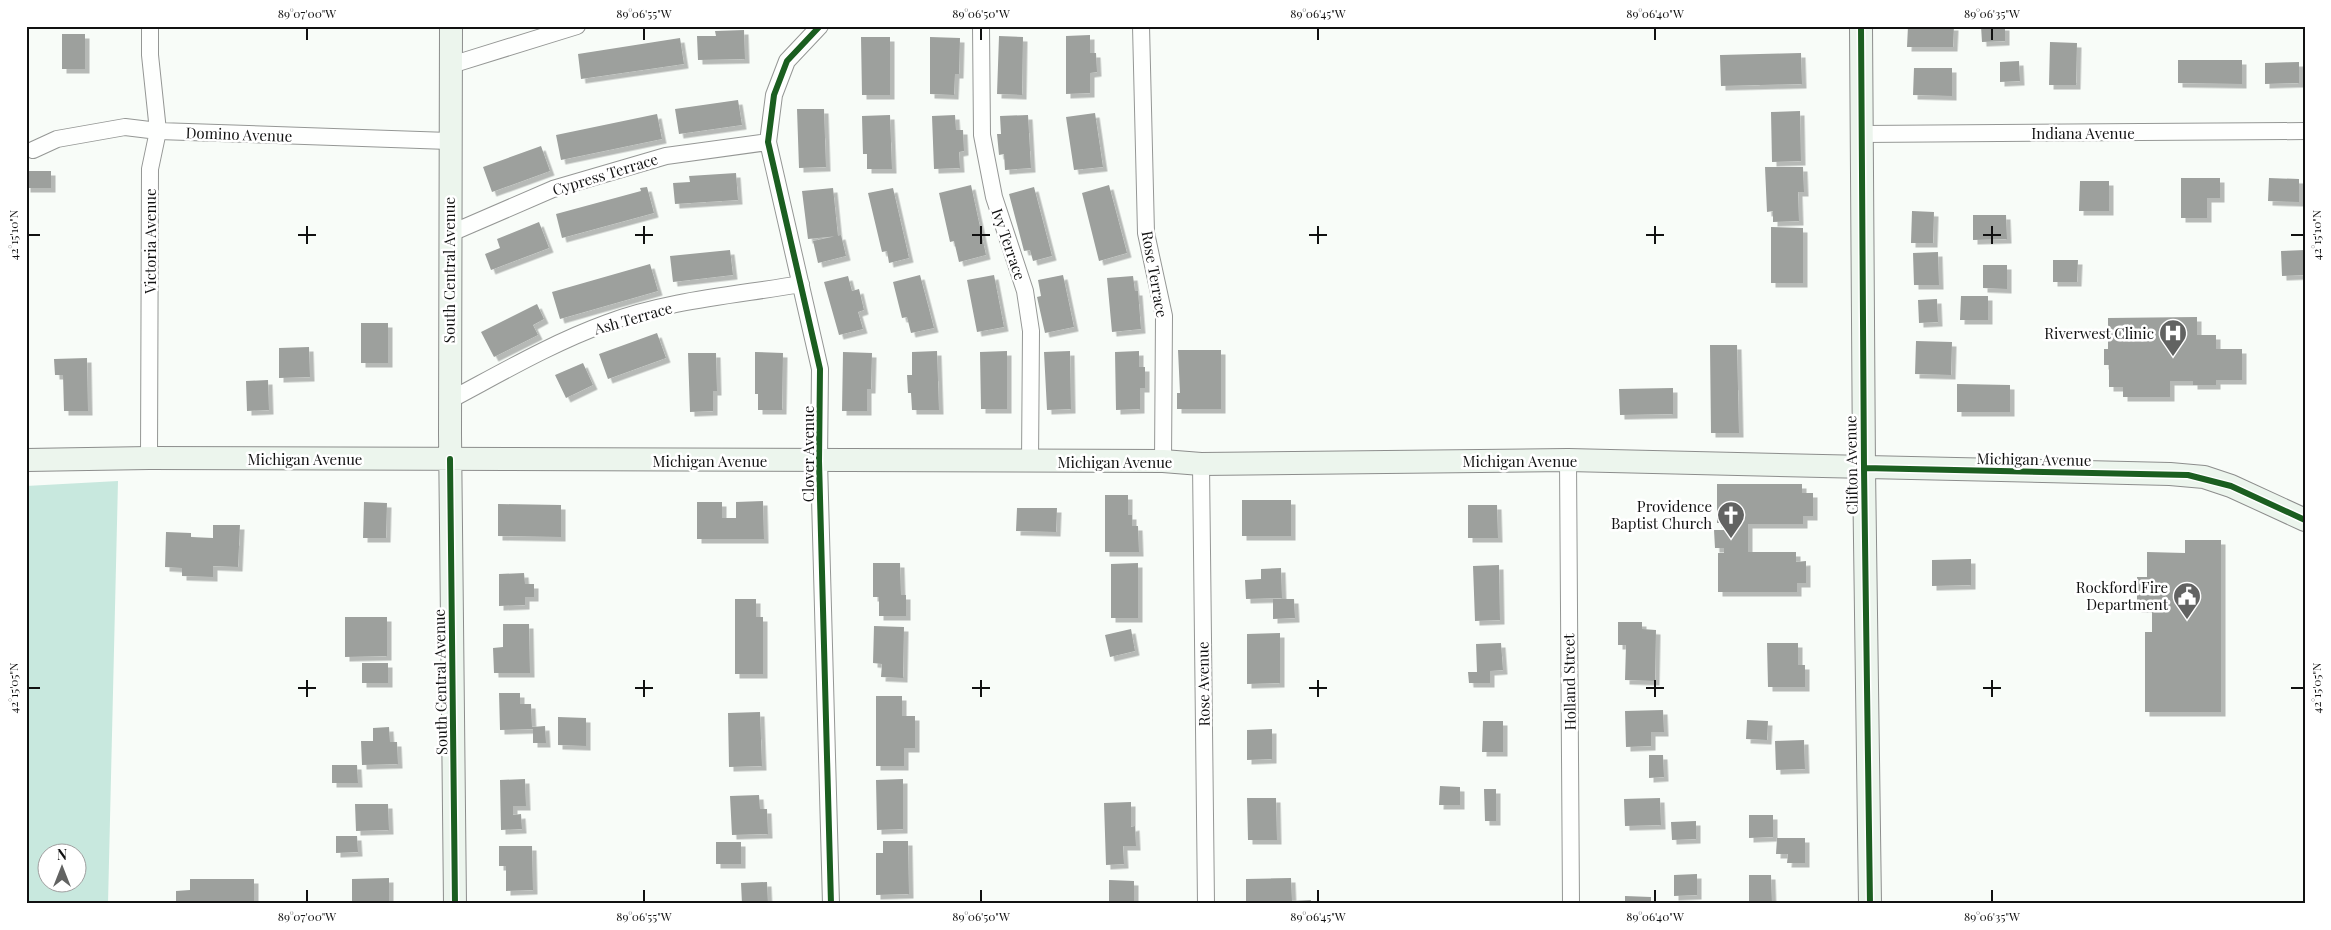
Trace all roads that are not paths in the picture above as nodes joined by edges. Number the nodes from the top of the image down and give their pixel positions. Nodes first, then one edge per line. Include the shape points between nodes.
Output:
1 (150, 26) edge
2 (451, 26) edge
3 (577, 26) edge
4 (820, 26) edge
5 (981, 26) edge
6 (1141, 26) edge
7 (1861, 26) edge
8 (451, 65) junction
9 (158, 131) junction
10 (2305, 131) edge
11 (1862, 134) junction
12 (449, 141) junction
13 (768, 142) junction
14 (33, 150) dead end
15 (449, 234) junction
16 (800, 284) junction
17 (450, 400) junction
18 (148, 458) junction
19 (26, 460) edge
20 (450, 460) junction
21 (1568, 460) junction
22 (820, 461) junction
23 (1163, 461) junction
24 (1030, 462) junction
25 (1201, 464) junction
26 (1864, 468) junction
27 (2305, 520) edge
28 (455, 904) edge
29 (830, 904) edge
30 (1206, 904) edge
31 (1571, 904) edge
32 (1870, 904) edge

1 - 9 street, Victoria Avenue
2 - 8 main road, South Central Avenue
3 - 8 street
4 - 13 street, Clover Avenue via 788,61 774,95
5 - 24 street, Ivy Terrace via 982,135 994,197 1025,291 1031,331
6 - 23 street, Rose Terrace via 1146,233 1164,316
7 - 11 main road, Clifton Avenue
8 - 12 main road, South Central Avenue
9 - 12 street, Domino Avenue
9 - 14 street, Domino Avenue via 124,127 57,139
9 - 18 street, Victoria Avenue via 150,169
10 - 11 street, Indiana Avenue
11 - 26 main road, Clifton Avenue
12 - 15 main road, South Central Avenue
13 - 15 street, Cypress Terrace via 666,156 553,189
13 - 16 street, Clover Avenue
15 - 17 main road, South Central Avenue
16 - 17 street, Ash Terrace via 670,306 607,323
16 - 22 street, Clover Avenue via 820,369
17 - 20 main road, South Central Avenue
18 - 19 main road, Michigan Avenue
18 - 20 main road, Michigan Avenue
20 - 22 main road, Michigan Avenue
20 - 28 main road, South Central Avenue
21 - 25 main road, Michigan Avenue
21 - 26 main road, Michigan Avenue
21 - 31 street, Holland Street
22 - 24 main road, Michigan Avenue
22 - 29 street, Clover Avenue
23 - 24 main road, Michigan Avenue
23 - 25 main road, Michigan Avenue
25 - 30 street, Rose Avenue
26 - 27 main road, Michigan Avenue via 2204,477
26 - 32 main road, Clifton Avenue

